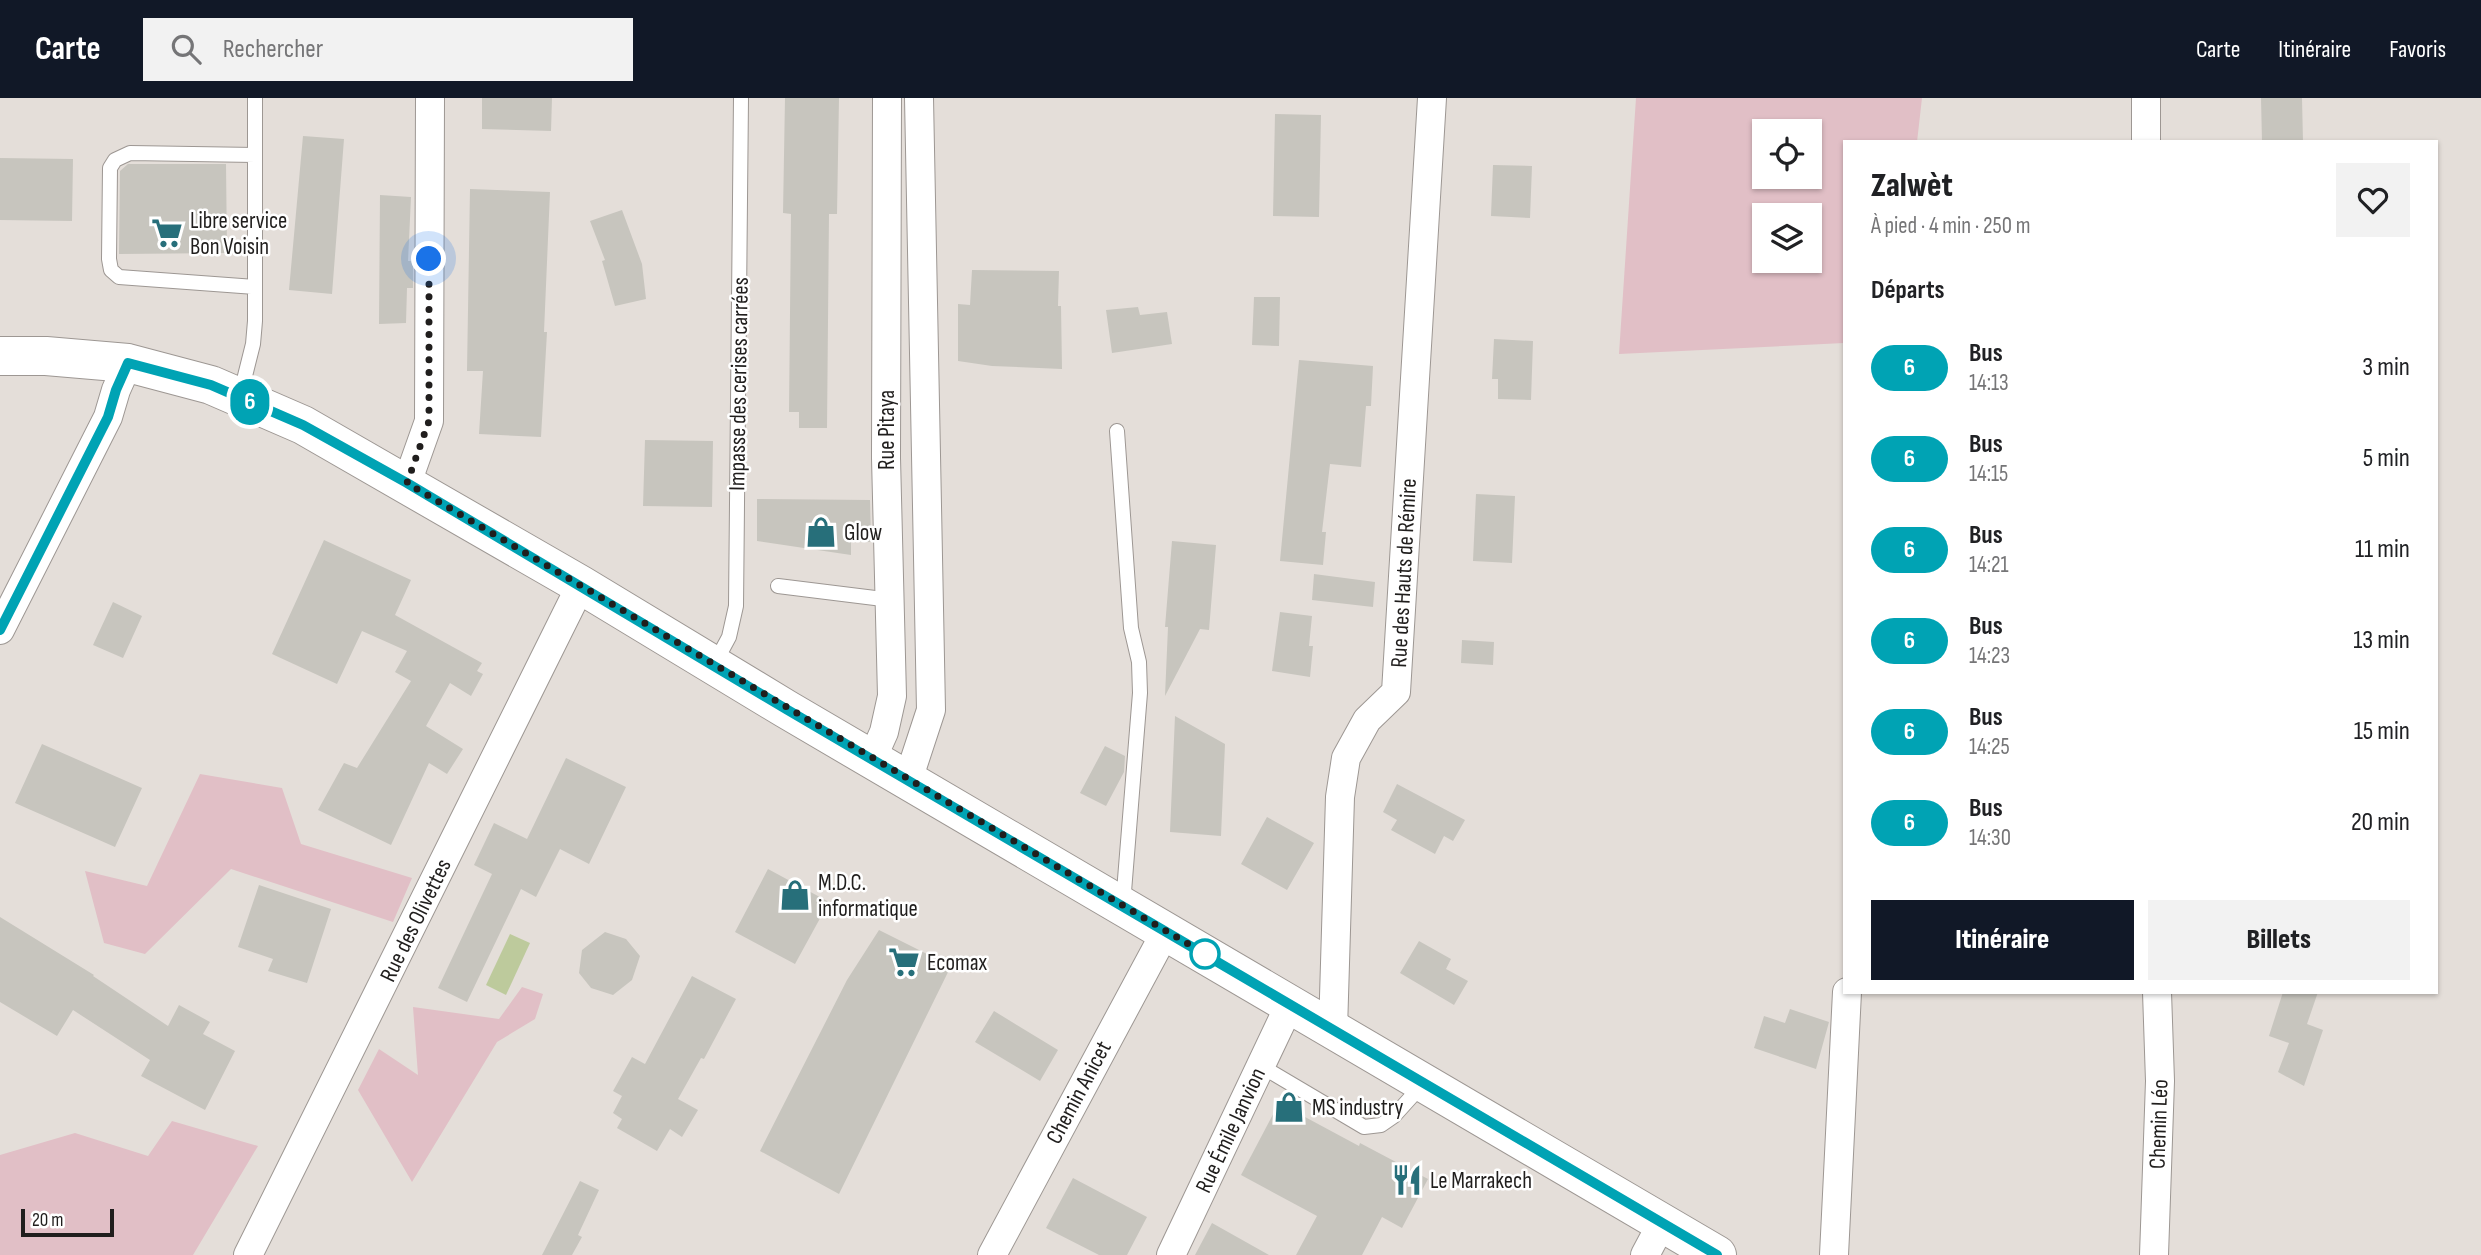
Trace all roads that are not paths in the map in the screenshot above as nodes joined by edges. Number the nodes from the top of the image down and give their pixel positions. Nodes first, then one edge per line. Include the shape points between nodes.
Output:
1 (256, 98) edge
2 (429, 98) edge
3 (741, 98) edge
4 (887, 98) edge
5 (919, 98) edge
6 (1432, 98) edge
7 (2146, 98) edge
8 (2146, 140) edge
9 (255, 155) junction
10 (255, 287) junction
11 (0, 356) edge
12 (128, 363) junction
13 (240, 398) junction
14 (1117, 431) dead end
15 (407, 483) junction
16 (581, 585) junction
17 (778, 586) dead end
18 (891, 600) junction
19 (0, 630) edge
20 (713, 666) junction
21 (872, 759) junction
22 (908, 780) junction
23 (1123, 906) junction
24 (1166, 931) junction
25 (1847, 994) edge
26 (2157, 994) edge
27 (1290, 1004) junction
28 (1333, 1030) junction
29 (1261, 1066) junction
30 (1424, 1083) junction
31 (1654, 1239) edge
32 (248, 1255) edge
33 (992, 1255) edge
34 (1171, 1255) edge
35 (1717, 1255) edge
36 (1834, 1255) edge
37 (2154, 1255) edge

1 - 9 lane
2 - 15 street via 429,421
3 - 20 lane, Impasse des cerises carrées via 736,606 729,637
4 - 18 street, Rue Pitaya via 886,458
5 - 22 street via 931,710
6 - 28 street, Rue des Hauts de Rémire via 1396,692 1367,720 1346,758 1340,797
7 - 8 street
9 - 10 lane
9 - 10 lane via 130,153 115,160 110,169 108,259 119,277
10 - 13 lane via 253,344
11 - 12 main road
12 - 13 main road via 211,385
12 - 19 street via 108,417
13 - 15 main road via 303,425
14 - 23 lane via 1140,693
15 - 16 main road
16 - 20 main road
16 - 32 street, Rue des Olivettes
17 - 18 lane
18 - 21 street, Rue Pitaya via 892,696
20 - 21 main road
21 - 22 main road
22 - 23 main road
23 - 24 main road
24 - 27 main road
24 - 33 street, Chemin Anicet
25 - 36 street
26 - 37 street, Chemin Léo via 2160,1081
27 - 28 main road
27 - 29 street, Rue Émile Janvion
28 - 30 main road
29 - 30 lane via 1364,1127 1381,1125 1394,1116
29 - 34 street, Rue Émile Janvion
30 - 31 main road
31 - 35 main road

